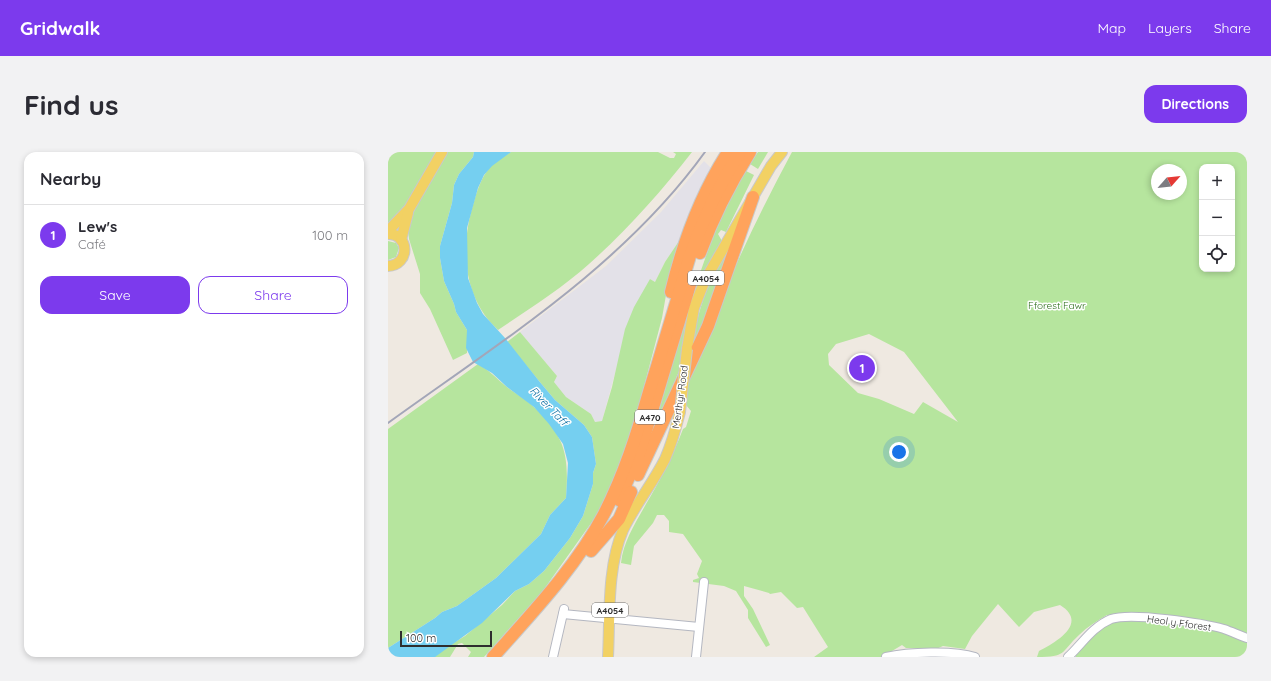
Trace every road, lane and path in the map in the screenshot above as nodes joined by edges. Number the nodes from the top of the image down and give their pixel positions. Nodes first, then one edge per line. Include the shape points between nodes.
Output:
1 (442, 152) edge
2 (728, 152) edge
3 (740, 152) edge
4 (750, 152) edge
5 (774, 152) edge
6 (782, 152) edge
7 (771, 166) junction
8 (753, 197) junction
9 (409, 209) junction
10 (388, 233) edge
11 (401, 240) junction
12 (389, 268) edge
13 (666, 333) junction
14 (591, 551) junction
15 (704, 582) dead end
16 (610, 619) junction
17 (699, 627) junction
18 (1247, 638) edge
19 (493, 657) edge
20 (504, 657) edge
21 (553, 657) edge
22 (608, 657) edge
23 (696, 657) edge
24 (886, 657) edge
25 (975, 657) edge
26 (1068, 657) edge

1 - 9 main road
2 - 13 highway via 699,204 683,246 671,294
3 - 13 highway, A470 via 719,186 700,229
4 - 14 highway, A470 via 711,223 698,256 639,454 621,496
5 - 7 main road, Merthyr Road / A4054
6 - 7 main road, Merthyr Road / A4054
7 - 8 main road, Merthyr Road / A4054
8 - 14 highway via 708,326 619,519
8 - 16 main road, Merthyr Road / A4054, bridge via 699,295 690,326 680,412 674,437 664,460 636,506 617,548
9 - 10 main road
9 - 11 main road
10 - 11 main road
11 - 12 main road via 404,244 404,255 398,264
13 - 19 highway, A470 via 639,428 622,475 603,515 560,580
14 - 20 highway, A470 via 567,584
15 - 17 street
16 - 17 street
16 - 21 street via 563,611
16 - 22 main road, Merthyr Road / A4054
17 - 23 street
18 - 26 street, Heol y Fforest via 1223,629 1132,616 1111,619 1090,632
24 - 25 street via 938,653

